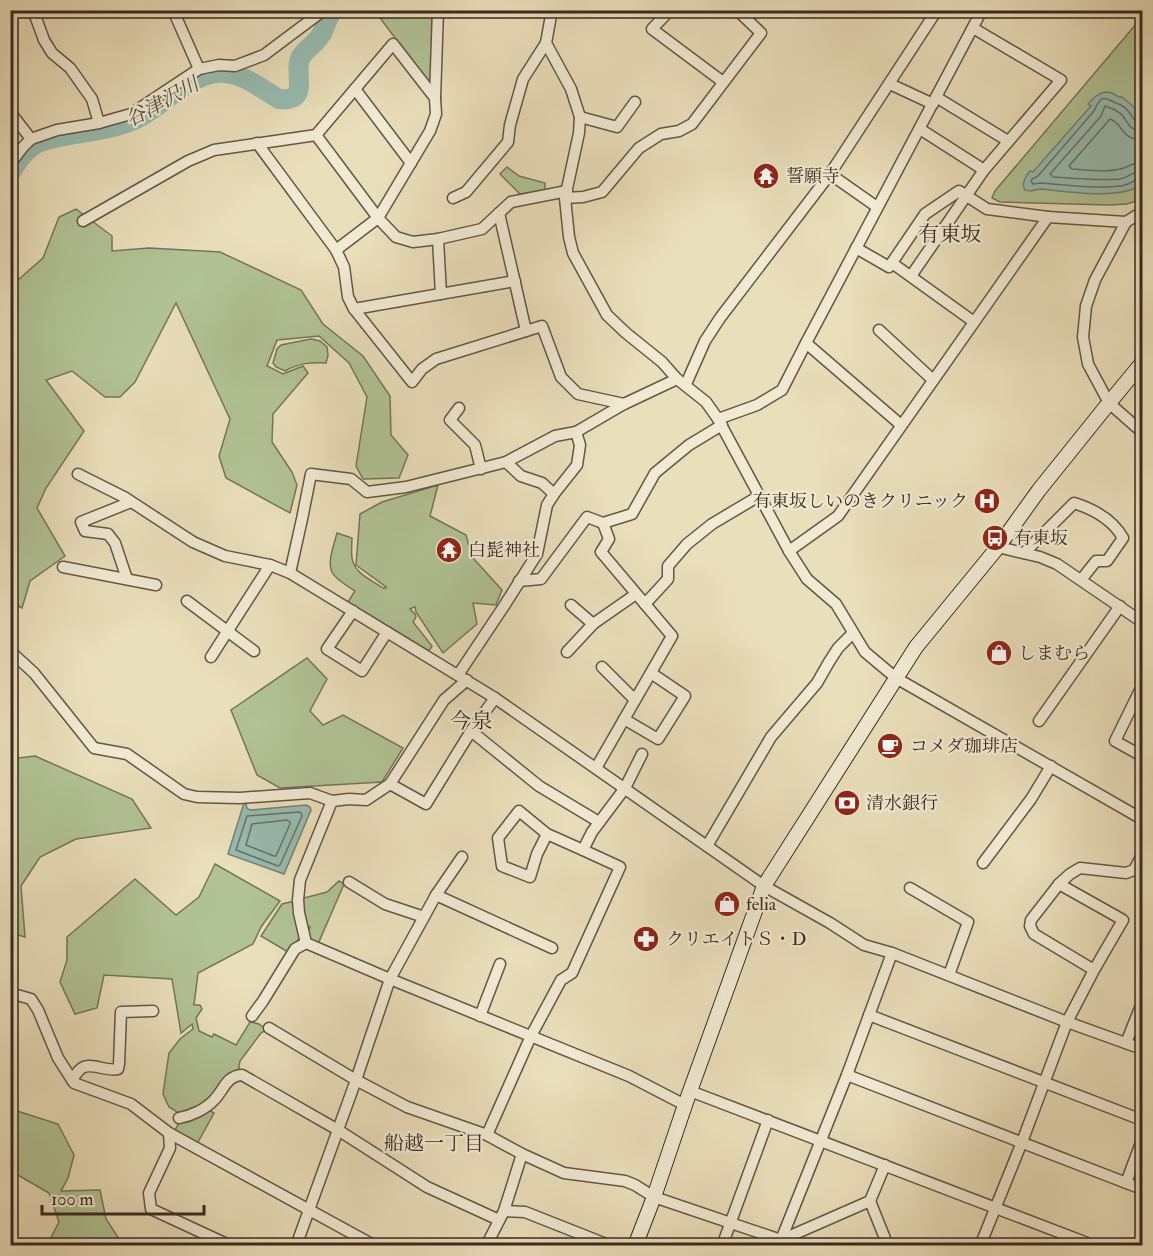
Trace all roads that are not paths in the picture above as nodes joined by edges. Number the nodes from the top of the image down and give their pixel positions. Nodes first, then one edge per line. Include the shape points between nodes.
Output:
1 (33, 10) edge
2 (173, 10) edge
3 (324, 10) edge
4 (438, 10) edge
5 (552, 10) edge
6 (670, 10) edge
7 (737, 10) edge
8 (937, 10) edge
9 (982, 10) edge
10 (973, 28) junction
11 (546, 43) junction
12 (199, 69) junction
13 (723, 82) junction
14 (890, 84) junction
15 (355, 89) junction
16 (435, 98) junction
17 (934, 101) junction
18 (635, 102) dead end
19 (10, 112) edge
20 (580, 117) junction
21 (99, 123) junction
22 (920, 129) junction
23 (316, 135) junction
24 (31, 140) junction
25 (1008, 141) junction
26 (257, 143) junction
27 (11, 161) edge
28 (411, 163) junction
29 (984, 170) junction
30 (830, 174) junction
31 (566, 195) junction
32 (967, 195) junction
33 (453, 198) dead end
34 (877, 207) junction
35 (1143, 212) edge
36 (499, 213) junction
37 (1048, 217) junction
38 (378, 218) junction
39 (83, 221) dead end
40 (1126, 222) junction
41 (438, 238) junction
42 (856, 248) junction
43 (336, 250) junction
44 (892, 262) junction
45 (911, 276) junction
46 (515, 281) junction
47 (441, 294) junction
48 (354, 309) junction
49 (974, 322) junction
50 (879, 330) dead end
51 (526, 331) junction
52 (806, 343) junction
53 (1143, 363) edge
54 (933, 380) junction
55 (682, 382) junction
56 (1109, 403) junction
57 (624, 404) junction
58 (459, 408) dead end
59 (720, 422) junction
60 (901, 426) junction
61 (576, 432) junction
62 (1143, 432) edge
63 (506, 462) junction
64 (481, 469) junction
65 (78, 474) dead end
66 (554, 494) junction
67 (759, 496) junction
68 (131, 502) junction
69 (603, 523) junction
70 (998, 547) junction
71 (789, 552) junction
72 (1024, 554) junction
73 (270, 566) junction
74 (63, 567) dead end
75 (290, 573) junction
76 (127, 579) junction
77 (1082, 580) junction
78 (519, 581) junction
79 (156, 585) dead end
80 (636, 594) junction
81 (188, 601) dead end
82 (645, 604) junction
83 (571, 605) dead end
84 (1120, 606) junction
85 (353, 611) junction
86 (1142, 621) edge
87 (593, 624) junction
88 (228, 632) junction
89 (387, 632) junction
90 (853, 633) junction
91 (10, 651) edge
92 (254, 651) dead end
93 (567, 652) dead end
94 (211, 657) dead end
95 (602, 667) dead end
96 (651, 673) junction
97 (463, 677) junction
98 (896, 678) junction
99 (1141, 694) edge
100 (495, 698) junction
101 (635, 700) junction
102 (624, 719) junction
103 (1039, 721) dead end
104 (471, 731) junction
105 (642, 754) dead end
106 (1143, 756) edge
107 (1051, 766) junction
108 (596, 768) junction
109 (390, 784) junction
110 (625, 788) junction
111 (332, 801) junction
112 (1143, 819) edge
113 (599, 822) junction
114 (548, 834) junction
115 (707, 846) junction
116 (583, 850) junction
117 (1143, 855) edge
118 (462, 857) dead end
119 (983, 863) dead end
120 (349, 882) dead end
121 (1059, 884) junction
122 (764, 886) junction
123 (910, 888) dead end
124 (436, 895) junction
125 (424, 917) junction
126 (306, 943) junction
127 (552, 948) dead end
128 (892, 953) junction
129 (500, 964) dead end
130 (1094, 970) junction
131 (949, 975) junction
132 (390, 979) junction
133 (10, 993) edge
134 (1143, 1003) edge
135 (153, 1011) dead end
136 (869, 1014) junction
137 (252, 1016) dead end
138 (480, 1016) junction
139 (1067, 1022) junction
140 (269, 1028) dead end
141 (531, 1036) junction
142 (1126, 1042) junction
143 (1143, 1049) edge
144 (847, 1075) junction
145 (72, 1080) junction
146 (356, 1080) junction
147 (1044, 1082) junction
148 (690, 1091) junction
149 (685, 1105) junction
150 (179, 1118) dead end
151 (768, 1120) junction
152 (1143, 1120) edge
153 (338, 1130) junction
154 (170, 1133) junction
155 (487, 1135) junction
156 (821, 1140) junction
157 (1143, 1140) edge
158 (1022, 1142) junction
159 (522, 1154) junction
160 (885, 1165) junction
161 (1126, 1183) junction
162 (1143, 1189) edge
163 (654, 1197) junction
164 (870, 1202) junction
165 (995, 1208) junction
166 (309, 1209) junction
167 (502, 1215) junction
168 (730, 1223) junction
169 (782, 1243) edge
170 (231, 1245) edge
171 (296, 1245) edge
172 (375, 1245) edge
173 (486, 1245) edge
174 (610, 1245) edge
175 (635, 1245) edge
176 (722, 1245) edge
177 (888, 1245) edge
178 (980, 1245) edge
179 (1095, 1245) edge

1 - 21 street via 52,53 70,68 92,99
2 - 12 street
3 - 12 street via 264,56 235,66
4 - 16 street
5 - 11 street
6 - 13 street via 652,29
7 - 13 street via 761,33
8 - 14 street
9 - 10 street
10 - 17 street
10 - 25 street via 1060,80
11 - 20 street via 572,89
11 - 33 street via 523,79 508,142 466,192
12 - 21 street via 131,114
13 - 31 street via 692,124 661,134 639,148 602,192 583,197
14 - 17 street
14 - 30 street
15 - 16 street via 393,44
15 - 23 street
15 - 28 street
16 - 28 street via 436,114 430,131
17 - 22 street
17 - 25 street
18 - 20 street via 617,127
19 - 24 street
20 - 31 street
21 - 24 street via 57,130
22 - 29 street
22 - 34 street
23 - 26 street
23 - 38 street
24 - 27 street
25 - 29 street
26 - 39 street via 214,150 188,161
26 - 43 street
28 - 38 street
29 - 32 street
30 - 34 street
30 - 55 street via 720,318
31 - 36 street via 512,202
31 - 55 street via 573,253 607,315
32 - 37 street via 987,209
32 - 44 street via 959,191 925,214
32 - 45 street
34 - 42 street
35 - 40 street
36 - 41 street via 482,229
36 - 46 street
37 - 40 street
37 - 49 street
38 - 41 street via 396,237 413,242
38 - 43 street
40 - 56 street via 1095,280 1086,306 1083,337 1088,364
41 - 47 street
42 - 44 street via 889,267
42 - 52 street
43 - 48 street
44 - 45 street
45 - 49 street
46 - 47 street
46 - 51 street
47 - 48 street
48 - 51 street via 412,382 436,359
49 - 54 street
50 - 54 street
51 - 57 street via 542,326 561,378 578,394
52 - 59 street via 782,390
52 - 60 street
53 - 56 street
54 - 60 street
55 - 57 street
55 - 59 street via 706,402
56 - 62 street
56 - 70 street
57 - 61 street
58 - 64 street via 450,420 475,445
59 - 67 street
59 - 69 street via 655,472 632,514
60 - 71 street via 838,516
61 - 63 street via 555,436
61 - 66 street via 580,445 577,465
63 - 64 street
63 - 66 street via 521,476 542,483
64 - 75 street via 367,492 351,480 311,474
65 - 68 street
66 - 78 street via 547,505 537,554
67 - 71 street
67 - 82 street via 687,544 668,566 668,579
68 - 73 street via 193,542 225,556
68 - 76 street via 81,522 86,531 108,534
69 - 78 street via 587,517 541,579
69 - 80 street via 609,539 601,552
70 - 72 street
70 - 98 street via 916,647
71 - 90 street via 807,579 837,604
72 - 77 street via 1057,564
72 - 77 street via 1074,503 1088,507 1116,526 1123,537 1107,561 1096,561
73 - 75 street
73 - 88 street
74 - 76 street
75 - 85 street
76 - 79 street
77 - 84 street
78 - 97 street
80 - 82 street
80 - 87 street
81 - 88 street
82 - 96 street via 672,636
83 - 87 street
84 - 86 street
84 - 103 street
85 - 89 street
85 - 89 street via 327,649 362,671
87 - 93 street
88 - 92 street
88 - 94 street
89 - 97 street
90 - 98 street via 865,652
90 - 115 street via 771,737
91 - 111 street via 34,673 94,748 127,754 184,794 240,798 310,793
95 - 101 street
96 - 101 street
96 - 102 street via 685,696 658,739
97 - 100 street
97 - 109 street
98 - 107 street
98 - 122 street
99 - 106 street via 1115,741
100 - 104 street
100 - 108 street
101 - 102 street
102 - 108 street
104 - 109 street via 426,804
104 - 113 street via 539,786
105 - 110 street
107 - 112 street
107 - 119 street via 1031,800
108 - 110 street
109 - 111 street via 366,800
110 - 113 street
110 - 115 street
111 - 126 street via 300,880 299,913
113 - 116 street
114 - 114 street via 519,812 498,838 502,866 530,877
114 - 116 street
115 - 122 street
116 - 141 street via 621,867 572,973 561,980
117 - 121 street via 1134,870 1126,873 1080,868
118 - 124 street
120 - 125 street via 385,904
121 - 130 street via 1030,920 1030,926 1034,934
121 - 130 street via 1123,920
122 - 128 street via 864,945
122 - 148 street
123 - 131 street via 968,922
124 - 125 street
124 - 127 street
125 - 132 street
126 - 132 street
126 - 137 street via 295,949
128 - 131 street
128 - 136 street
129 - 138 street
130 - 139 street
131 - 139 street
132 - 138 street
132 - 146 street
133 - 145 street via 32,999
134 - 142 street
135 - 145 street via 121,1012 118,1069 87,1066
136 - 144 street
136 - 147 street
138 - 141 street
139 - 142 street
139 - 147 street
140 - 146 street
141 - 149 street via 630,1076
141 - 155 street
142 - 143 street
144 - 156 street
144 - 158 street
145 - 154 street via 130,1104
146 - 153 street
146 - 155 street via 406,1107
147 - 152 street
147 - 158 street
148 - 149 street
148 - 151 street
149 - 163 street
150 - 153 street via 209,1104 229,1079 242,1075
151 - 156 street
151 - 168 street
153 - 166 street
153 - 167 street via 427,1187
154 - 166 street
154 - 170 street via 170,1148 149,1193 152,1209
155 - 159 street
156 - 160 street
156 - 169 street
157 - 161 street
158 - 161 street
158 - 165 street
159 - 163 street via 564,1173 625,1181
159 - 167 street
160 - 164 street
160 - 165 street
161 - 162 street
163 - 168 street
163 - 175 street
164 - 169 street
164 - 177 street
165 - 178 street
165 - 179 street
166 - 171 street
166 - 172 street
167 - 173 street
167 - 174 street via 525,1212
168 - 169 street
168 - 176 street

